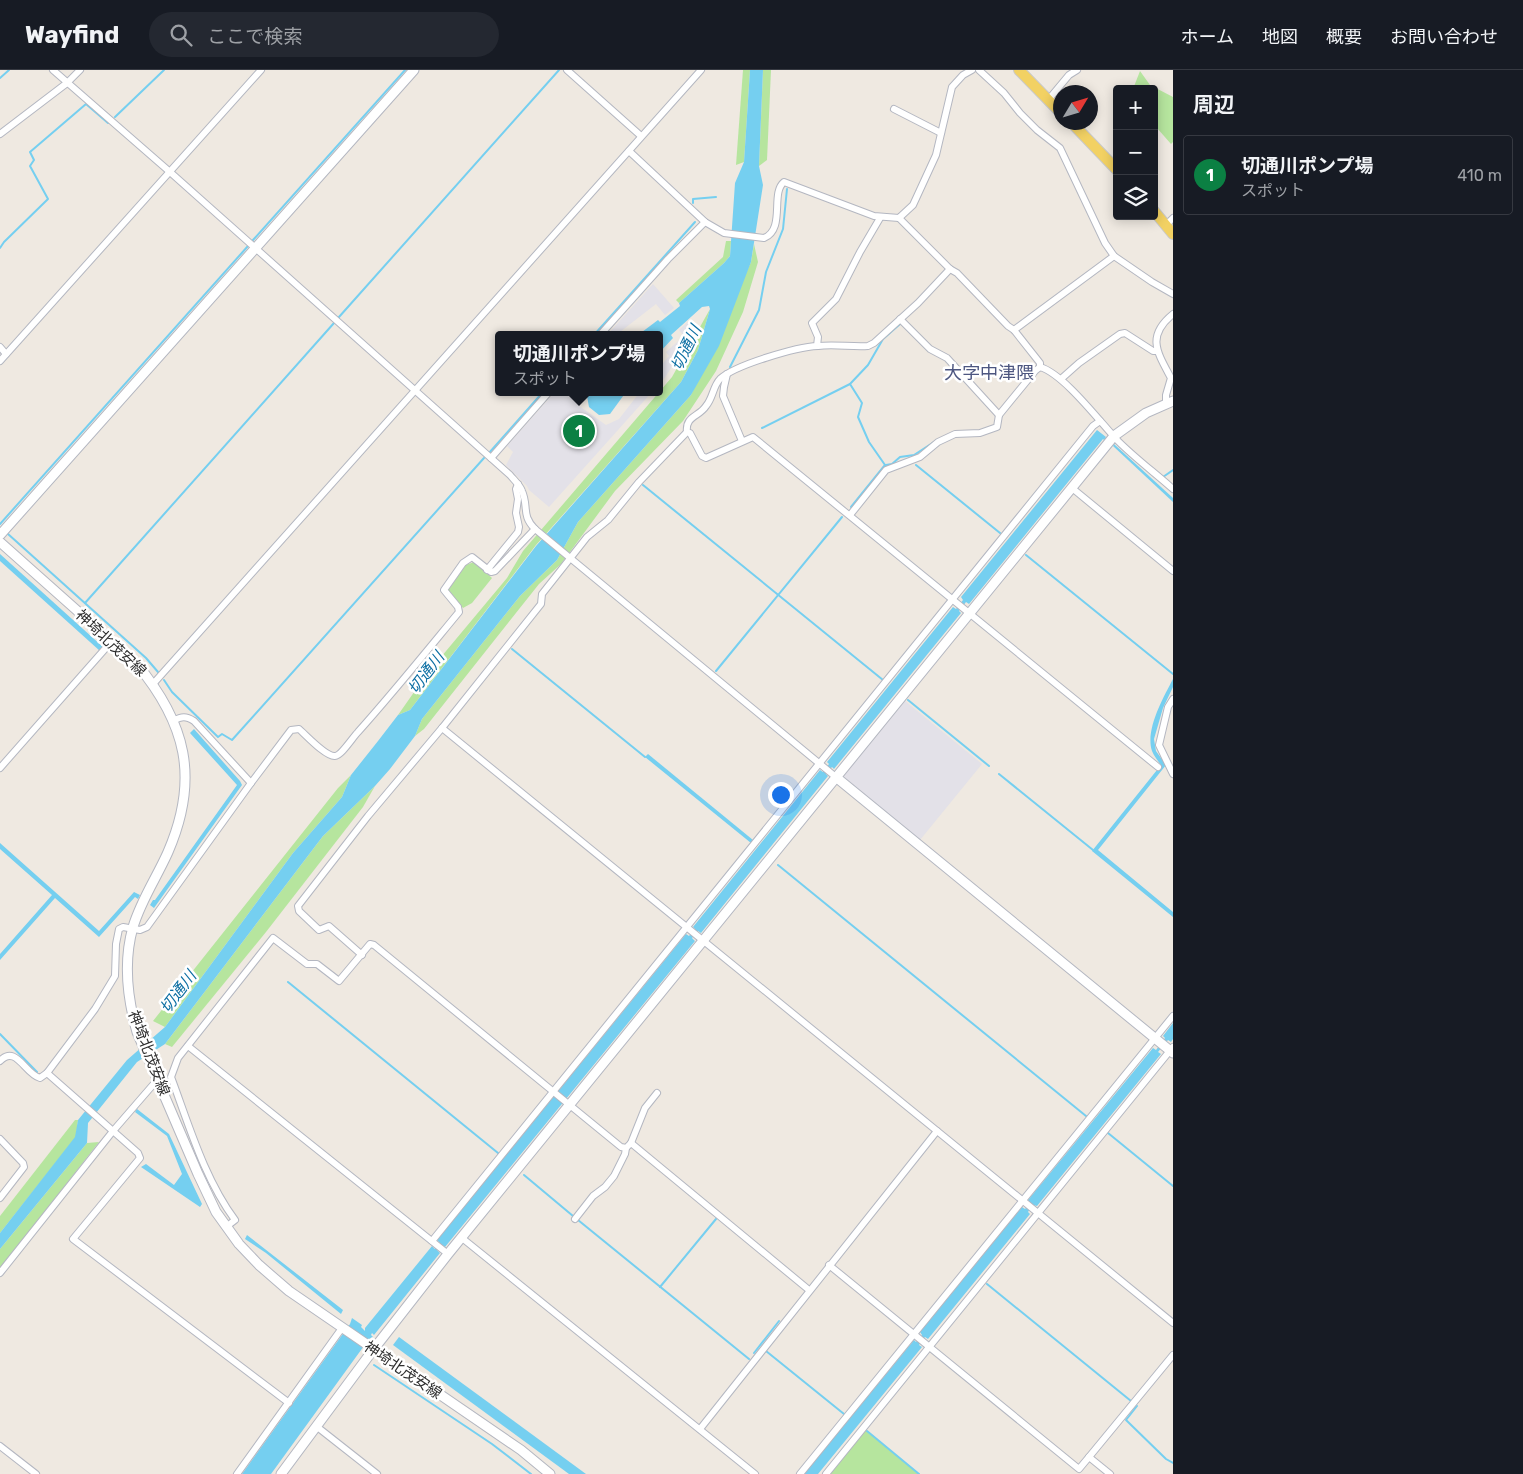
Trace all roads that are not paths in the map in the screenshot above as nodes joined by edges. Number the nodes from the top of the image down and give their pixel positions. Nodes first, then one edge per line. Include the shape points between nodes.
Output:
1 (53, 70) edge
2 (80, 70) edge
3 (261, 70) edge
4 (414, 70) edge
5 (567, 70) edge
6 (701, 70) edge
7 (972, 70) edge
8 (979, 70) edge
9 (1019, 70) edge
10 (1077, 70) edge
11 (67, 83) junction
12 (1049, 99) junction
13 (1053, 104) edge
14 (894, 109) dead end
15 (1079, 130) edge
16 (941, 133) junction
17 (0, 134) edge
18 (642, 136) junction
19 (629, 151) junction
20 (1113, 166) edge
21 (170, 172) junction
22 (1158, 214) edge
23 (880, 218) junction
24 (899, 218) junction
25 (1169, 221) edge
26 (706, 222) junction
27 (1173, 234) edge
28 (255, 248) junction
29 (1114, 256) junction
30 (950, 269) junction
31 (1173, 294) edge
32 (1173, 314) edge
33 (900, 319) junction
34 (1014, 330) junction
35 (604, 331) edge
36 (817, 346) junction
37 (0, 347) edge
38 (1156, 351) junction
39 (6, 354) junction
40 (0, 361) edge
41 (1040, 368) junction
42 (727, 374) junction
43 (1061, 379) junction
44 (415, 390) junction
45 (545, 396) edge
46 (1170, 402) edge
47 (999, 415) junction
48 (1100, 421) junction
49 (687, 432) junction
50 (1114, 436) junction
51 (742, 441) junction
52 (491, 458) junction
53 (518, 484) junction
54 (1072, 488) junction
55 (1173, 490) edge
56 (850, 515) junction
57 (536, 530) junction
58 (0, 535) edge
59 (0, 542) edge
60 (569, 557) junction
61 (487, 570) junction
62 (1173, 571) edge
63 (961, 606) junction
64 (107, 647) junction
65 (153, 684) junction
66 (1173, 699) edge
67 (174, 720) junction
68 (442, 728) junction
69 (825, 767) junction
70 (1158, 767) dead end
71 (0, 768) edge
72 (1173, 774) edge
73 (837, 778) junction
74 (250, 782) junction
75 (133, 929) junction
76 (695, 933) junction
77 (362, 955) junction
78 (1173, 1016) edge
79 (188, 1046) junction
80 (1166, 1046) edge
81 (0, 1061) edge
82 (47, 1073) junction
83 (158, 1079) junction
84 (555, 1092) junction
85 (657, 1093) dead end
86 (568, 1103) junction
87 (113, 1131) junction
88 (937, 1132) junction
89 (0, 1139) edge
90 (631, 1142) junction
91 (626, 1148) junction
92 (0, 1198) edge
93 (1030, 1207) junction
94 (575, 1219) dead end
95 (226, 1228) junction
96 (462, 1238) junction
97 (436, 1245) junction
98 (448, 1254) junction
99 (829, 1265) junction
100 (0, 1273) edge
101 (809, 1290) junction
102 (1173, 1323) edge
103 (342, 1328) junction
104 (919, 1338) junction
105 (929, 1346) junction
106 (370, 1348) junction
107 (1173, 1355) edge
108 (289, 1403) junction
109 (316, 1426) junction
110 (700, 1429) junction
111 (0, 1446) edge
112 (1089, 1457) junction
113 (1076, 1471) edge
114 (36, 1474) edge
115 (237, 1474) edge
116 (281, 1474) edge
117 (377, 1474) edge
118 (550, 1474) edge
119 (755, 1474) edge
120 (800, 1474) edge
121 (826, 1474) edge
122 (1110, 1474) edge

1 - 11 street
2 - 11 street
3 - 21 street
4 - 28 street
5 - 18 street
6 - 18 street
7 - 16 street via 952,87
8 - 29 street via 1004,93 1020,114 1060,148
9 - 12 main road
10 - 12 street
11 - 17 street
11 - 21 street
12 - 13 main road
14 - 16 street
15 - 20 main road
16 - 24 street via 936,154 918,195 913,205
18 - 19 street
19 - 26 street
19 - 44 street
21 - 28 street
21 - 39 street
22 - 25 main road
23 - 24 street
23 - 26 street via 784,182 780,188 775,226 769,236 724,233
23 - 36 street via 836,299 812,324 818,337
24 - 30 street
25 - 27 main road
26 - 35 street
28 - 44 street
28 - 58 street
29 - 31 street
29 - 34 street
30 - 33 street
30 - 34 street
32 - 38 street via 1162,324
33 - 36 street via 868,346
33 - 47 street via 930,349 947,358
34 - 41 street via 1040,363
36 - 42 street via 781,354
37 - 39 street
38 - 43 street via 1124,333 1120,334
38 - 46 street via 1171,378 1166,396
39 - 40 street
41 - 43 street
41 - 47 street
42 - 49 street via 719,380 704,410 686,425
42 - 51 street via 723,396
43 - 48 street
44 - 52 street
44 - 65 street
45 - 52 street
46 - 50 street via 1146,412
47 - 56 street via 997,427 955,434 938,442 920,457 886,470
48 - 50 street
48 - 63 street via 1093,426
49 - 51 street via 706,458
49 - 60 street via 608,520 587,536
50 - 54 street
50 - 55 street
51 - 56 street via 753,437
52 - 53 street
53 - 57 street via 527,519
53 - 61 street via 518,532
54 - 62 street
54 - 63 street
56 - 63 street
57 - 60 street
57 - 61 street via 495,571
59 - 64 street, 神埼北茂安線
60 - 68 street via 542,594 540,604
60 - 69 street
61 - 74 street via 472,557 463,563 444,590 459,612 340,754 328,754 295,729
63 - 69 street
63 - 70 street
63 - 73 street
64 - 65 street, 神埼北茂安線 via 136,663
64 - 71 street
65 - 67 street, 神埼北茂安線
66 - 72 street via 1159,745
67 - 74 street via 188,717 194,721
67 - 75 street, 神埼北茂安線 via 185,767 182,816
68 - 76 street
68 - 77 street via 298,906 299,911 320,930 329,926
69 - 73 street
69 - 76 street
73 - 76 street
73 - 80 street
74 - 75 street via 147,927
75 - 82 street via 119,929 115,976
75 - 83 street, 神埼北茂安線 via 127,962 131,1011
76 - 84 street
76 - 86 street
76 - 88 street
77 - 79 street via 339,980 317,964 307,964 273,938
77 - 84 street via 370,944 374,945
78 - 80 street
79 - 95 street via 178,1058 171,1077 211,1179 234,1220
79 - 97 street
80 - 93 street
80 - 93 street
81 - 82 street via 13,1056 34,1077 40,1078
82 - 87 street
83 - 87 street
83 - 95 street, 神埼北茂安線 via 198,1174
84 - 86 street
84 - 97 street
85 - 90 street via 645,1108
86 - 91 street
86 - 96 street
87 - 100 street
87 - 108 street via 140,1158 73,1239
88 - 93 street
88 - 99 street
89 - 92 street via 24,1166
90 - 91 street
90 - 101 street
91 - 94 street via 614,1176
93 - 102 street
93 - 104 street
93 - 105 street
95 - 103 street, 神埼北茂安線 via 259,1265 289,1291
96 - 98 street
96 - 110 street
97 - 98 street
98 - 106 street
99 - 101 street
99 - 104 street
101 - 110 street
103 - 106 street, 神埼北茂安線
103 - 108 street
104 - 105 street
104 - 120 street
105 - 113 street
105 - 121 street
106 - 109 street
106 - 118 street, 神埼北茂安線 via 521,1450
107 - 112 street
108 - 115 street
109 - 116 street
109 - 117 street
110 - 119 street
111 - 114 street
112 - 113 street
112 - 122 street

